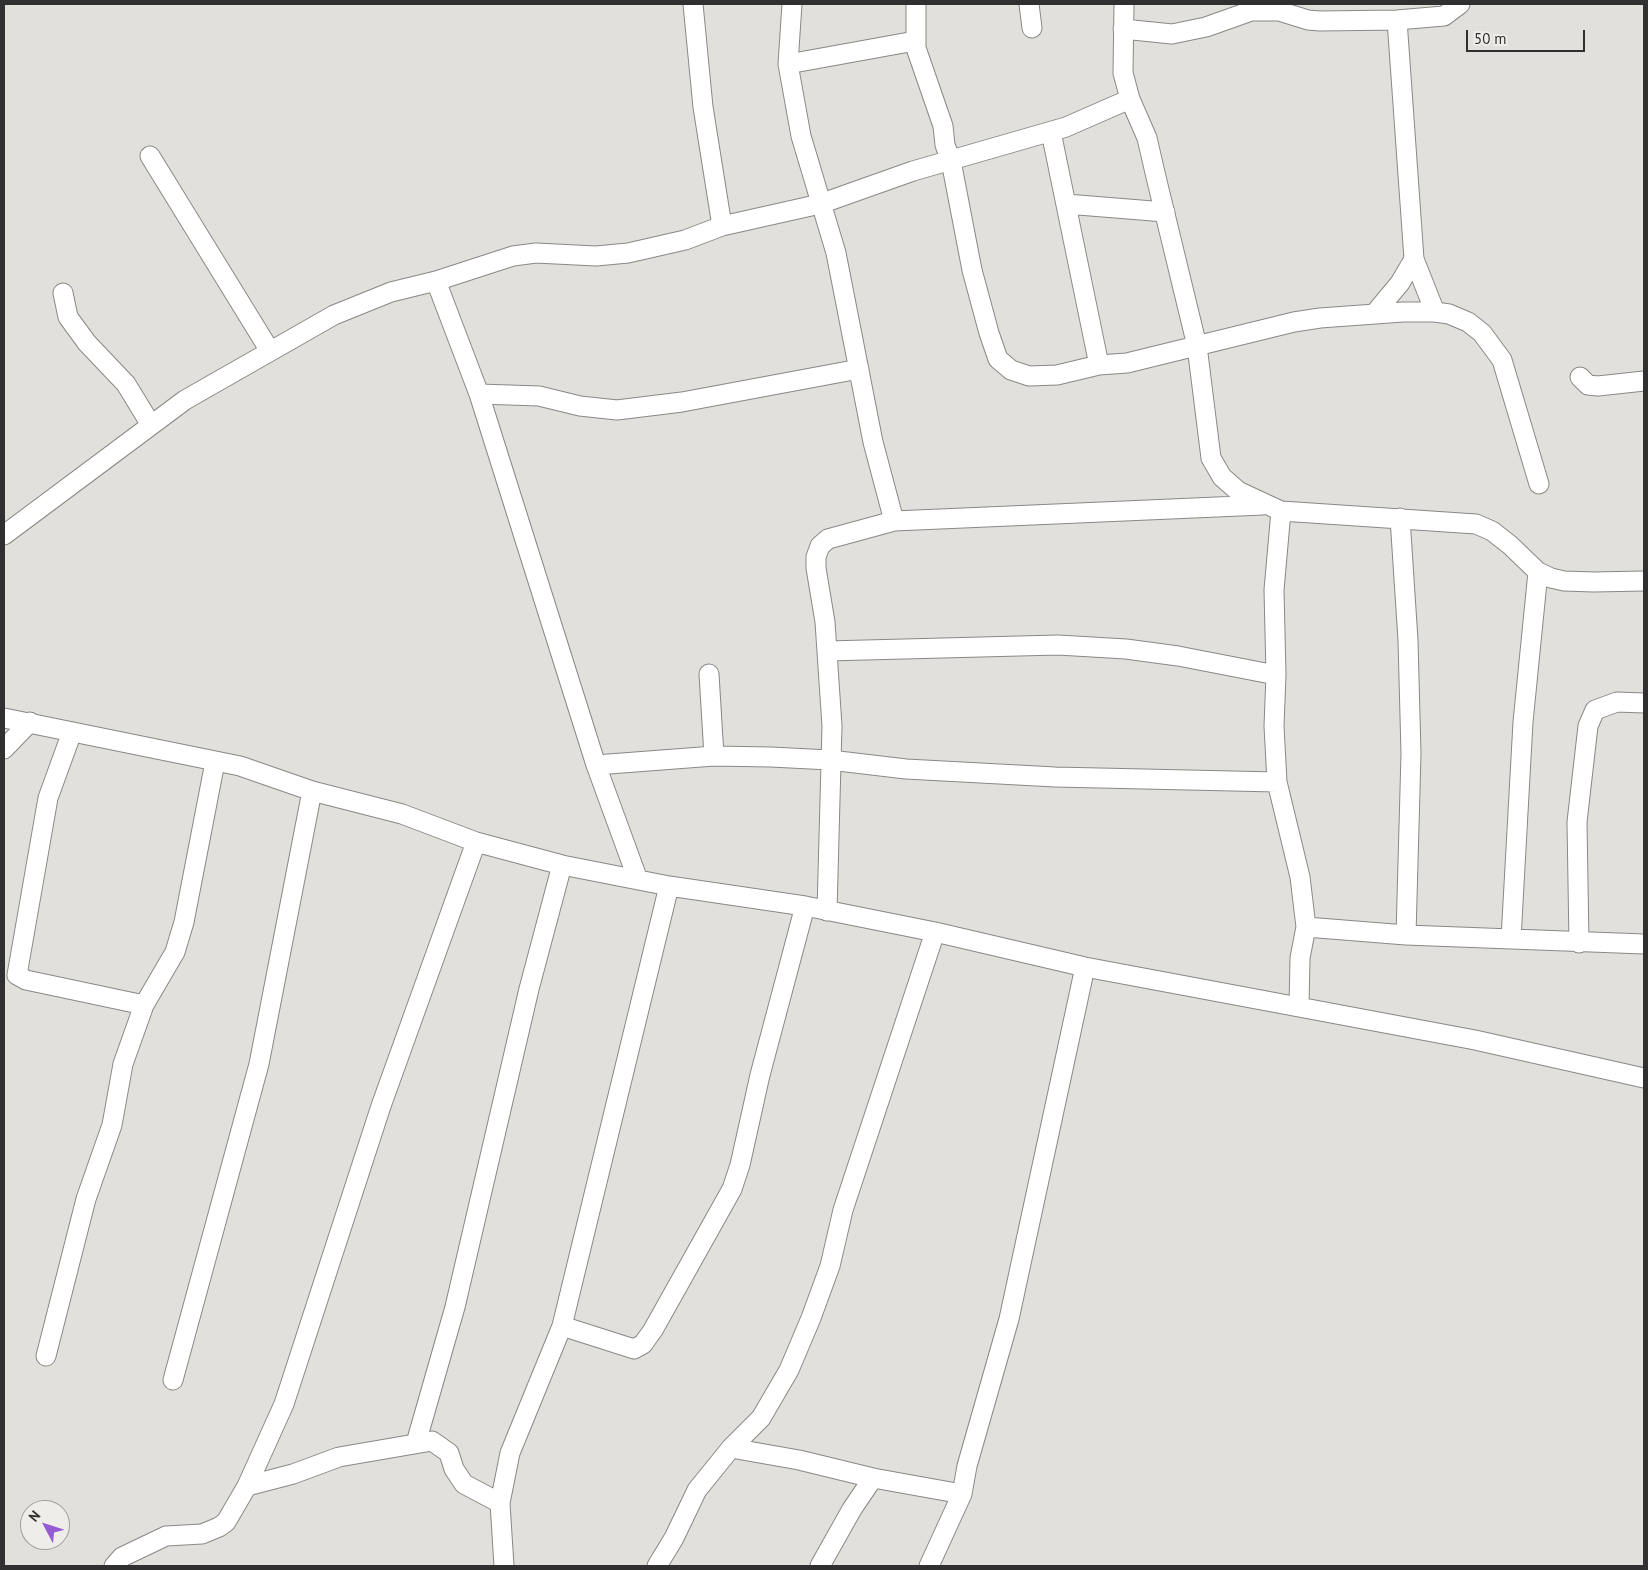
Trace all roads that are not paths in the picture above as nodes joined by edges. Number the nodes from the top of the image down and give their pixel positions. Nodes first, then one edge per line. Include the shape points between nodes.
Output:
1 (693, 4) edge
2 (792, 4) edge
3 (916, 4) edge
4 (1029, 4) edge
5 (1124, 4) edge
6 (1460, 4) edge
7 (1251, 8) edge
8 (1378, 12) edge
9 (1397, 20) junction
10 (1032, 28) dead end
11 (1123, 29) junction
12 (915, 41) junction
13 (788, 64) junction
14 (1130, 99) junction
15 (1052, 132) junction
16 (150, 156) dead end
17 (951, 161) junction
18 (820, 204) junction
19 (1066, 204) junction
20 (1165, 212) junction
21 (722, 226) junction
22 (1414, 259) junction
23 (436, 281) junction
24 (62, 293) dead end
25 (1435, 312) junction
26 (1375, 313) junction
27 (1197, 346) junction
28 (270, 351) junction
29 (1099, 365) junction
30 (859, 369) junction
31 (1580, 377) dead end
32 (1644, 381) edge
33 (479, 394) junction
34 (151, 425) junction
35 (1539, 484) dead end
36 (1263, 504) junction
37 (1281, 511) junction
38 (1400, 518) junction
39 (894, 521) junction
40 (4, 535) edge
41 (1538, 572) junction
42 (1644, 581) edge
43 (827, 650) junction
44 (709, 674) dead end
45 (1276, 674) junction
46 (1644, 702) edge
47 (4, 718) edge
48 (30, 722) junction
49 (72, 732) junction
50 (4, 749) edge
51 (714, 756) junction
52 (830, 760) junction
53 (215, 762) junction
54 (596, 765) junction
55 (1277, 782) junction
56 (312, 791) junction
57 (476, 842) junction
58 (562, 865) junction
59 (638, 880) junction
60 (669, 886) junction
61 (805, 906) junction
62 (827, 911) junction
63 (1306, 927) junction
64 (935, 932) junction
65 (1406, 935) junction
66 (1511, 939) junction
67 (1579, 943) junction
68 (1644, 944) edge
69 (1085, 967) junction
70 (144, 1005) junction
71 (1299, 1006) junction
72 (1644, 1078) edge
73 (562, 1326) junction
74 (46, 1356) dead end
75 (173, 1380) dead end
76 (416, 1443) junction
77 (731, 1448) junction
78 (873, 1478) junction
79 (247, 1486) junction
80 (962, 1494) junction
81 (500, 1503) junction
82 (660, 1565) edge
83 (114, 1566) edge
84 (504, 1566) edge
85 (820, 1566) edge
86 (929, 1566) edge

1 - 21 street via 703,107
2 - 13 street
3 - 12 street
4 - 10 street
5 - 11 street
6 - 9 street via 1444,16
7 - 8 street via 1320,21
7 - 11 street via 1206,27 1172,34
8 - 9 street
9 - 22 street
11 - 14 street via 1123,73
12 - 13 street
12 - 17 street
13 - 18 street via 800,136
14 - 15 street
14 - 20 street via 1147,138
15 - 17 street
15 - 19 street
16 - 28 street
17 - 18 street via 886,179
17 - 29 street via 972,270 998,359 1011,370 1029,376 1057,376
18 - 21 street
18 - 30 street via 836,253
19 - 20 street
19 - 29 street
20 - 27 street
21 - 23 street via 686,240 628,253 513,256
22 - 25 street
22 - 26 street via 1400,283
23 - 28 street via 391,292 334,316
23 - 33 street
24 - 34 street via 68,317 87,344 126,384
25 - 26 street
25 - 35 street via 1468,322 1495,348 1502,360
26 - 27 street via 1294,322
27 - 29 street via 1127,363
27 - 36 street via 1210,458 1222,477 1238,491
28 - 34 street via 185,400
30 - 33 street via 682,402 617,410 580,406 539,396
30 - 39 street via 873,442
31 - 32 street via 1588,384 1598,386
33 - 54 street
34 - 40 street
36 - 37 street
36 - 39 street
37 - 38 street
37 - 45 street via 1274,590
38 - 41 street via 1476,524 1492,531
38 - 65 street via 1411,754
39 - 43 street via 828,539 820,546 816,568
41 - 42 street via 1564,581
41 - 66 street via 1523,722
43 - 45 street via 1058,645 1126,649
43 - 52 street via 832,726
44 - 51 street
45 - 55 street
46 - 67 street via 1617,702 1595,710 1588,726 1577,822
47 - 48 street
48 - 49 street
48 - 50 street
49 - 53 street
49 - 70 street via 48,798 17,975 26,980
51 - 52 street
51 - 54 street
52 - 55 street via 906,769 1055,777
52 - 62 street
53 - 56 street via 240,766
53 - 70 street via 184,922 175,952
54 - 59 street
55 - 63 street via 1300,877
56 - 57 street via 402,814
56 - 75 street via 259,1064
57 - 58 street
57 - 79 street via 382,1106 284,1404
58 - 59 street
58 - 76 street via 529,989 455,1307
59 - 60 street
60 - 61 street
60 - 73 street
61 - 62 street
61 - 73 street via 732,1190 653,1330 643,1344 634,1349
62 - 64 street
63 - 65 street
63 - 71 street via 1300,958
64 - 69 street
64 - 77 street via 843,1210 830,1266 811,1318 789,1370 770,1404 761,1418
65 - 66 street
66 - 67 street
67 - 68 street
69 - 71 street
69 - 80 street via 1009,1319
70 - 74 street via 123,1064 112,1125 86,1199
71 - 72 street via 1475,1040
73 - 81 street via 510,1452
76 - 79 street via 339,1456 293,1474
76 - 81 street via 432,1440 446,1449 458,1478 464,1484
77 - 78 street
77 - 82 street via 697,1490
78 - 80 street
78 - 85 street
79 - 83 street via 219,1528 202,1534 166,1536 122,1557
80 - 86 street
81 - 84 street

